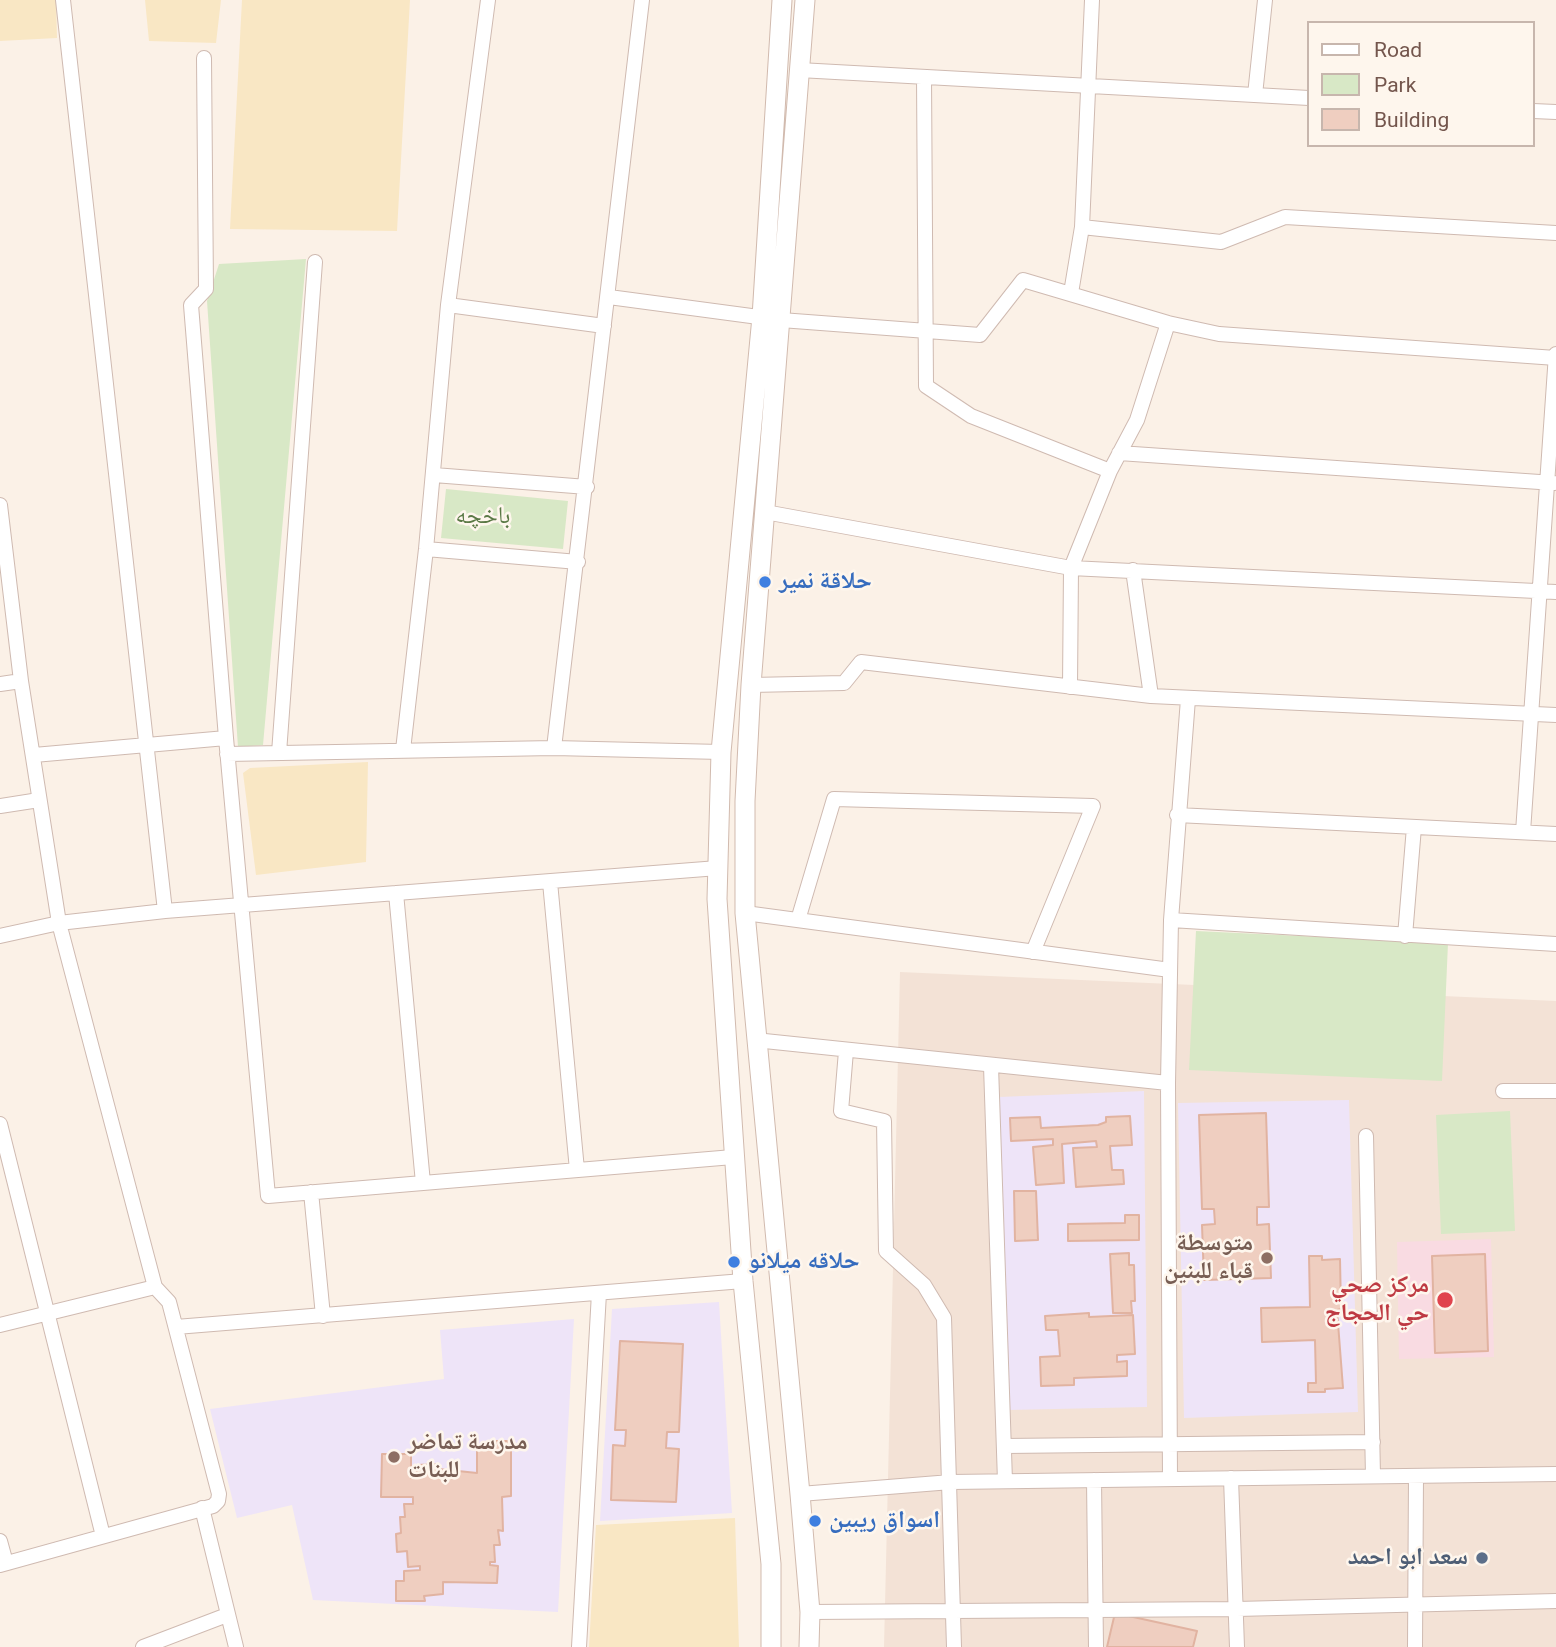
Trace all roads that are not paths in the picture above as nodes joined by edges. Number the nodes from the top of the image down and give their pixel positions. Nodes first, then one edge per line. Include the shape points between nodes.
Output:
1 (63, 0) edge
2 (488, 0) edge
3 (642, 0) edge
4 (782, 0) edge
5 (805, 0) edge
6 (1091, 0) edge
7 (1265, 0) edge
8 (204, 58) dead end
9 (799, 70) junction
10 (924, 77) junction
11 (1087, 86) junction
12 (1255, 95) junction
13 (1308, 98) edge
14 (1535, 111) edge
15 (1556, 112) edge
16 (1082, 227) junction
17 (1556, 233) edge
18 (315, 262) dead end
19 (1071, 293) junction
20 (609, 297) junction
21 (447, 305) junction
22 (761, 317) junction
23 (781, 320) junction
24 (1168, 323) junction
25 (604, 326) junction
26 (924, 331) junction
27 (1556, 357) edge
28 (1119, 453) junction
29 (1110, 471) junction
30 (434, 475) junction
31 (1552, 483) edge
32 (587, 487) junction
33 (0, 505) edge
34 (765, 512) junction
35 (426, 549) junction
36 (578, 562) junction
37 (3, 566) edge
38 (1071, 568) junction
39 (1133, 570) junction
40 (1540, 592) junction
41 (1556, 592) edge
42 (21, 681) junction
43 (0, 684) edge
44 (751, 685) junction
45 (1070, 687) junction
46 (1151, 696) junction
47 (1188, 699) junction
48 (1531, 714) junction
49 (1556, 715) edge
50 (226, 738) junction
51 (148, 744) junction
52 (554, 748) junction
53 (403, 750) junction
54 (721, 752) junction
55 (279, 753) junction
56 (227, 754) junction
57 (34, 755) junction
58 (39, 800) junction
59 (0, 806) edge
60 (1177, 815) junction
61 (1414, 827) junction
62 (1523, 832) junction
63 (1556, 834) edge
64 (718, 868) junction
65 (550, 882) junction
66 (396, 893) junction
67 (241, 906) junction
68 (166, 911) junction
69 (745, 913) junction
70 (798, 920) junction
71 (1171, 920) junction
72 (59, 923) junction
73 (0, 936) edge
74 (1405, 936) junction
75 (1556, 944) edge
76 (1033, 952) junction
77 (1170, 970) junction
78 (755, 1040) junction
79 (846, 1051) junction
80 (991, 1066) junction
81 (1168, 1083) junction
82 (1503, 1091) dead end
83 (1556, 1091) edge
84 (0, 1124) edge
85 (1366, 1136) dead end
86 (733, 1157) junction
87 (577, 1170) junction
88 (423, 1183) junction
89 (311, 1192) junction
90 (743, 1281) junction
91 (155, 1287) junction
92 (599, 1293) junction
93 (47, 1313) junction
94 (323, 1316) junction
95 (0, 1325) edge
96 (176, 1327) junction
97 (1373, 1442) junction
98 (1171, 1444) junction
99 (1005, 1446) junction
100 (1556, 1474) edge
101 (1373, 1476) junction
102 (1416, 1476) junction
103 (1231, 1478) junction
104 (1170, 1479) junction
105 (1094, 1480) junction
106 (1005, 1481) junction
107 (951, 1482) junction
108 (800, 1494) junction
109 (202, 1508) junction
110 (103, 1536) junction
111 (0, 1541) edge
112 (3, 1564) edge
113 (1556, 1601) edge
114 (1415, 1605) junction
115 (1096, 1609) junction
116 (1237, 1609) junction
117 (953, 1611) junction
118 (810, 1612) junction
119 (227, 1615) junction
120 (143, 1647) edge
121 (236, 1647) edge
122 (579, 1647) edge
123 (771, 1647) edge
124 (808, 1647) edge
125 (954, 1647) edge
126 (1096, 1647) edge
127 (1237, 1647) edge
128 (1415, 1647) edge

1 - 51 street
2 - 21 street
3 - 20 street
4 - 22 main road
5 - 9 main road
6 - 11 street
7 - 12 street
8 - 50 street via 206,289 191,305
9 - 10 street
9 - 23 main road
10 - 11 street
10 - 26 street
11 - 12 street
11 - 16 street
12 - 13 street
14 - 15 street
16 - 17 street via 1221,242 1285,217
16 - 19 street
18 - 55 street
19 - 24 street
19 - 26 street via 1023,280 980,335
20 - 22 street
20 - 25 street
21 - 25 street
21 - 30 street
22 - 23 street
22 - 54 main road
23 - 26 street
23 - 34 main road
24 - 27 street via 1219,334
24 - 28 street via 1137,420
25 - 32 street
26 - 29 street via 926,386 971,416
27 - 31 street
28 - 29 street
28 - 31 street
29 - 38 street
30 - 32 street
30 - 35 street
31 - 40 street
32 - 36 street
33 - 37 street
34 - 38 street
34 - 44 main road
35 - 36 street
35 - 53 street
36 - 52 street
37 - 42 street
38 - 39 street
38 - 45 street
39 - 40 street
39 - 46 street
40 - 41 street
40 - 48 street
42 - 43 street
42 - 57 street
44 - 45 street via 844,683 861,662
44 - 69 main road
45 - 46 street
46 - 47 street
47 - 48 street
47 - 60 street
48 - 49 street
48 - 62 street
50 - 51 street
50 - 56 street
51 - 57 street
51 - 68 street
52 - 53 street
52 - 54 street
53 - 55 street
54 - 64 main road
55 - 56 street
56 - 67 street
57 - 58 street
58 - 59 street
58 - 72 street
60 - 61 street
60 - 71 street
61 - 62 street
61 - 74 street
62 - 63 street
64 - 65 street
64 - 86 main road
65 - 66 street
65 - 87 street
66 - 67 street
66 - 88 street
67 - 68 street
67 - 89 street via 268,1196
68 - 72 street
69 - 70 street
69 - 78 main road
70 - 76 street
70 - 76 street via 834,799 1093,806
71 - 74 street
71 - 77 street
72 - 73 street
72 - 91 street
74 - 75 street
76 - 77 street
77 - 81 street
78 - 79 street
78 - 108 main road
79 - 80 street
79 - 107 street via 841,1111 884,1121 886,1251 924,1285 944,1318
80 - 81 street
80 - 99 street
81 - 98 street
82 - 83 street
84 - 93 street
85 - 97 street
86 - 87 street
86 - 90 main road
87 - 88 street
88 - 89 street
89 - 94 street
90 - 92 street
90 - 123 main road via 771,1564
91 - 93 street
91 - 96 street via 169,1302
92 - 94 street
92 - 122 street
93 - 95 street
93 - 110 street
94 - 96 street
96 - 109 street via 219,1494 213,1506
97 - 98 street
97 - 101 street
98 - 99 street
98 - 104 street
99 - 106 street
100 - 102 street
101 - 102 street
101 - 103 street
102 - 114 street
103 - 104 street
103 - 116 street
104 - 105 street
105 - 106 street
105 - 115 street
106 - 107 street
107 - 108 street
107 - 117 street
108 - 118 main road
109 - 110 street
109 - 119 street
110 - 112 street
111 - 112 street
113 - 114 street
114 - 116 street
114 - 128 street
115 - 116 street
115 - 117 street
115 - 126 street
116 - 127 street
117 - 118 street
117 - 125 street
118 - 124 main road
119 - 120 street
119 - 121 street

